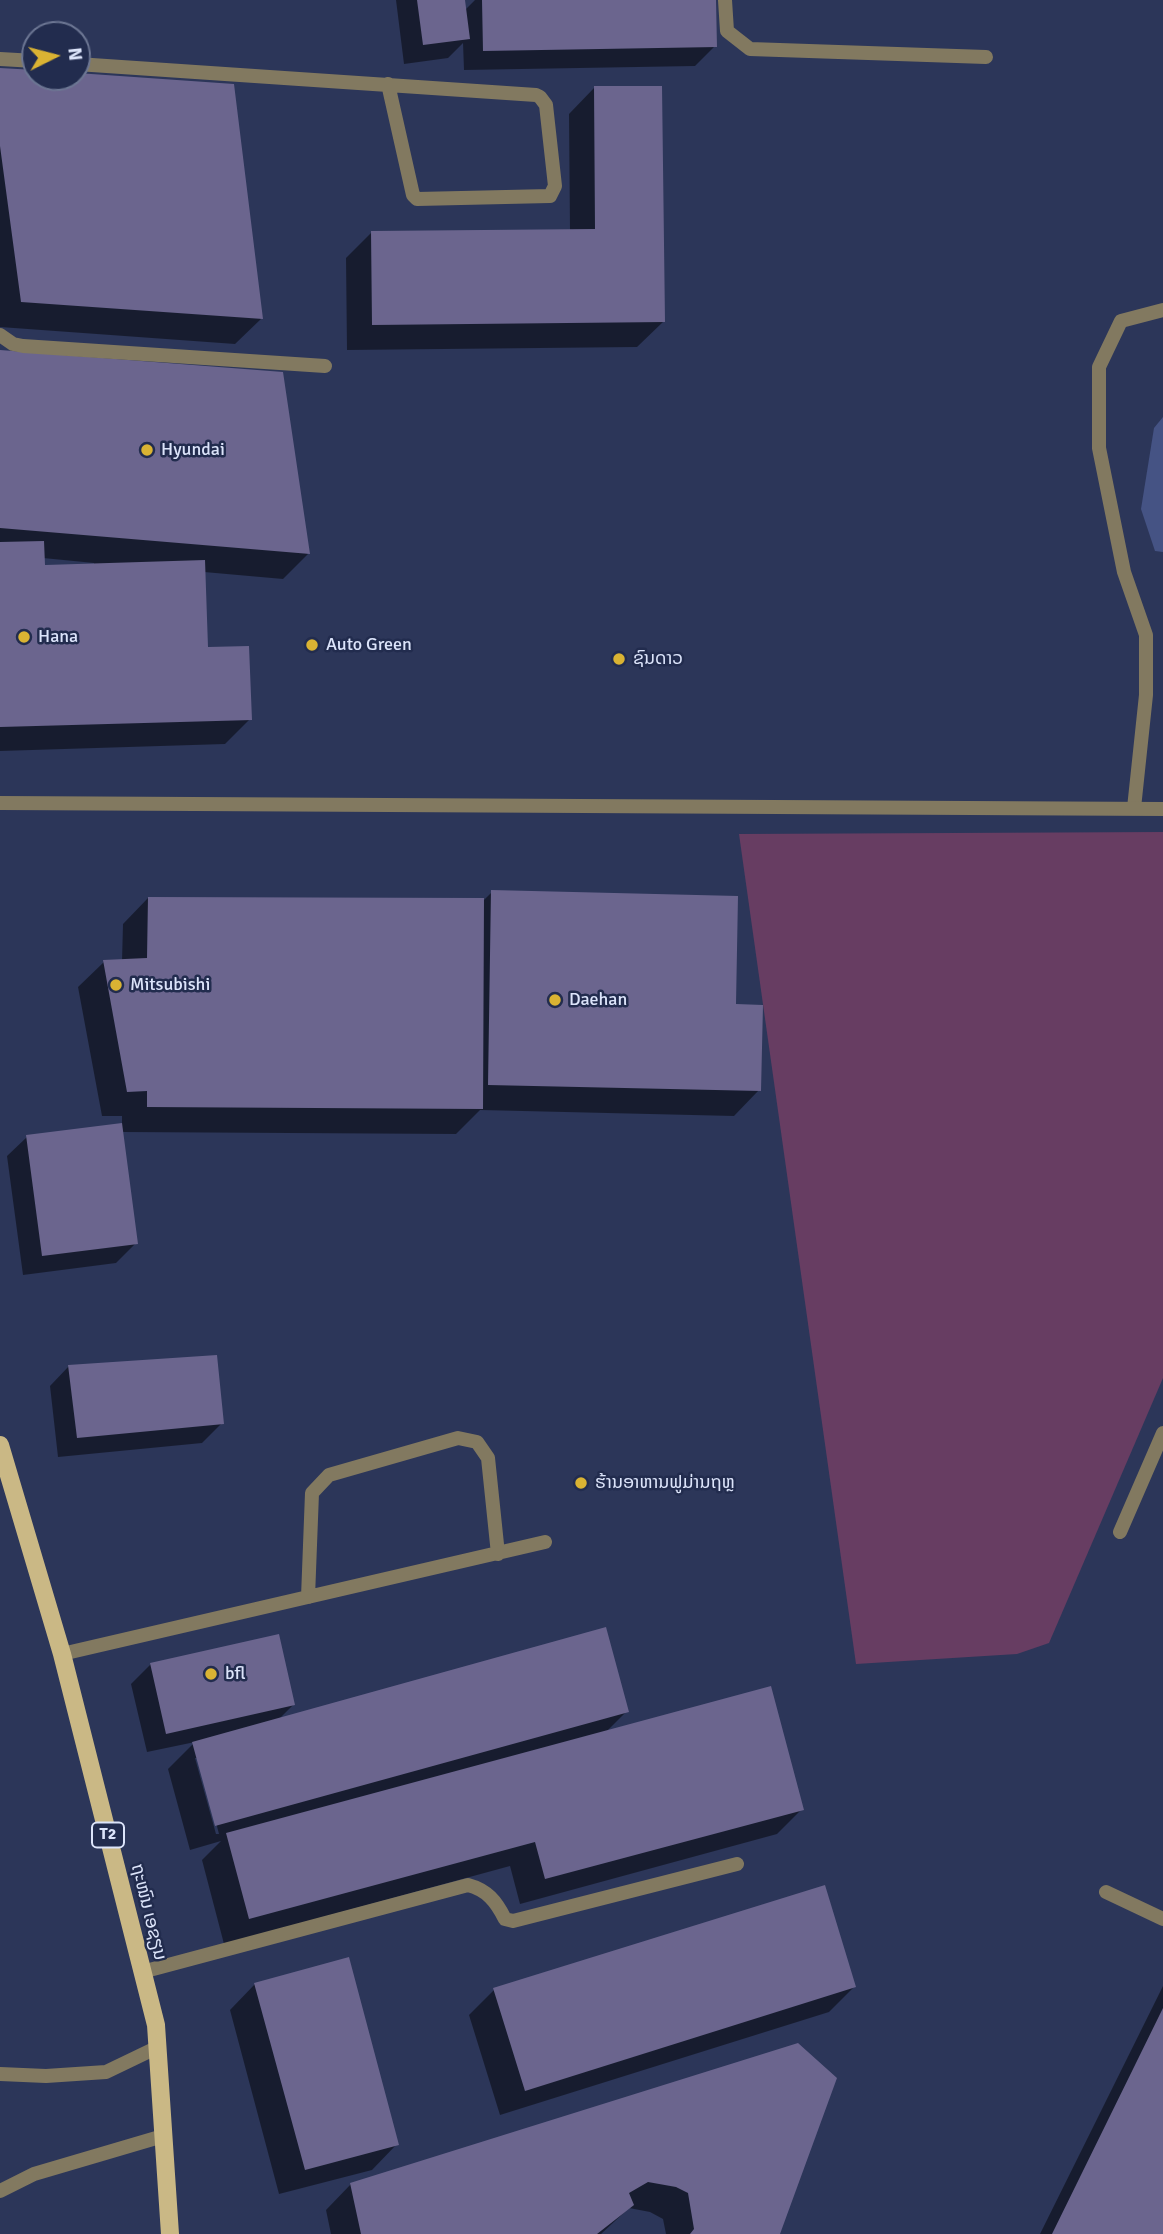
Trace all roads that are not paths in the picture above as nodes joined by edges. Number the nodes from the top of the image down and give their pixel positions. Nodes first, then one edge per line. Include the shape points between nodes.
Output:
1 (725, 0) edge
2 (986, 57) dead end
3 (0, 59) edge
4 (21, 60) edge
5 (91, 65) edge
6 (388, 84) junction
7 (1163, 310) edge
8 (0, 335) edge
9 (325, 366) dead end
10 (0, 803) edge
11 (1134, 808) junction
12 (1163, 808) edge
13 (1163, 1433) edge
14 (0, 1445) edge
15 (1119, 1532) dead end
16 (545, 1542) dead end
17 (498, 1553) junction
18 (308, 1597) junction
19 (62, 1654) junction
20 (737, 1864) dead end
21 (1107, 1892) dead end
22 (1163, 1919) edge
23 (142, 1972) junction
24 (158, 2047) junction
25 (0, 2074) edge
26 (163, 2136) junction
27 (0, 2191) edge
28 (170, 2234) edge

1 - 2 street via 726,31 750,49
3 - 4 street
5 - 6 street
6 - 6 street via 540,97 547,105 553,192 550,196 417,199 412,195
7 - 11 street via 1121,321 1099,367 1099,448 1124,572 1146,635 1146,695
8 - 9 street via 23,346
10 - 11 street
11 - 12 street
13 - 15 street
14 - 19 main road, ຖະໜົນ ເອຊຽນ / T2
16 - 17 street
17 - 18 street
17 - 18 street via 488,1458 477,1442 458,1438 328,1475 312,1493
18 - 19 street
19 - 23 main road, ຖະໜົນ ເອຊຽນ / T2
20 - 23 street via 513,1921 505,1919 481,1888 468,1885
21 - 22 street
23 - 24 main road, ຖະໜົນ ເອຊຽນ / T2
24 - 25 street via 106,2072
24 - 26 main road, ຖະໜົນ ເອຊຽນ / T2
26 - 27 street via 34,2174
26 - 28 main road, ຖະໜົນ ເອຊຽນ / T2

